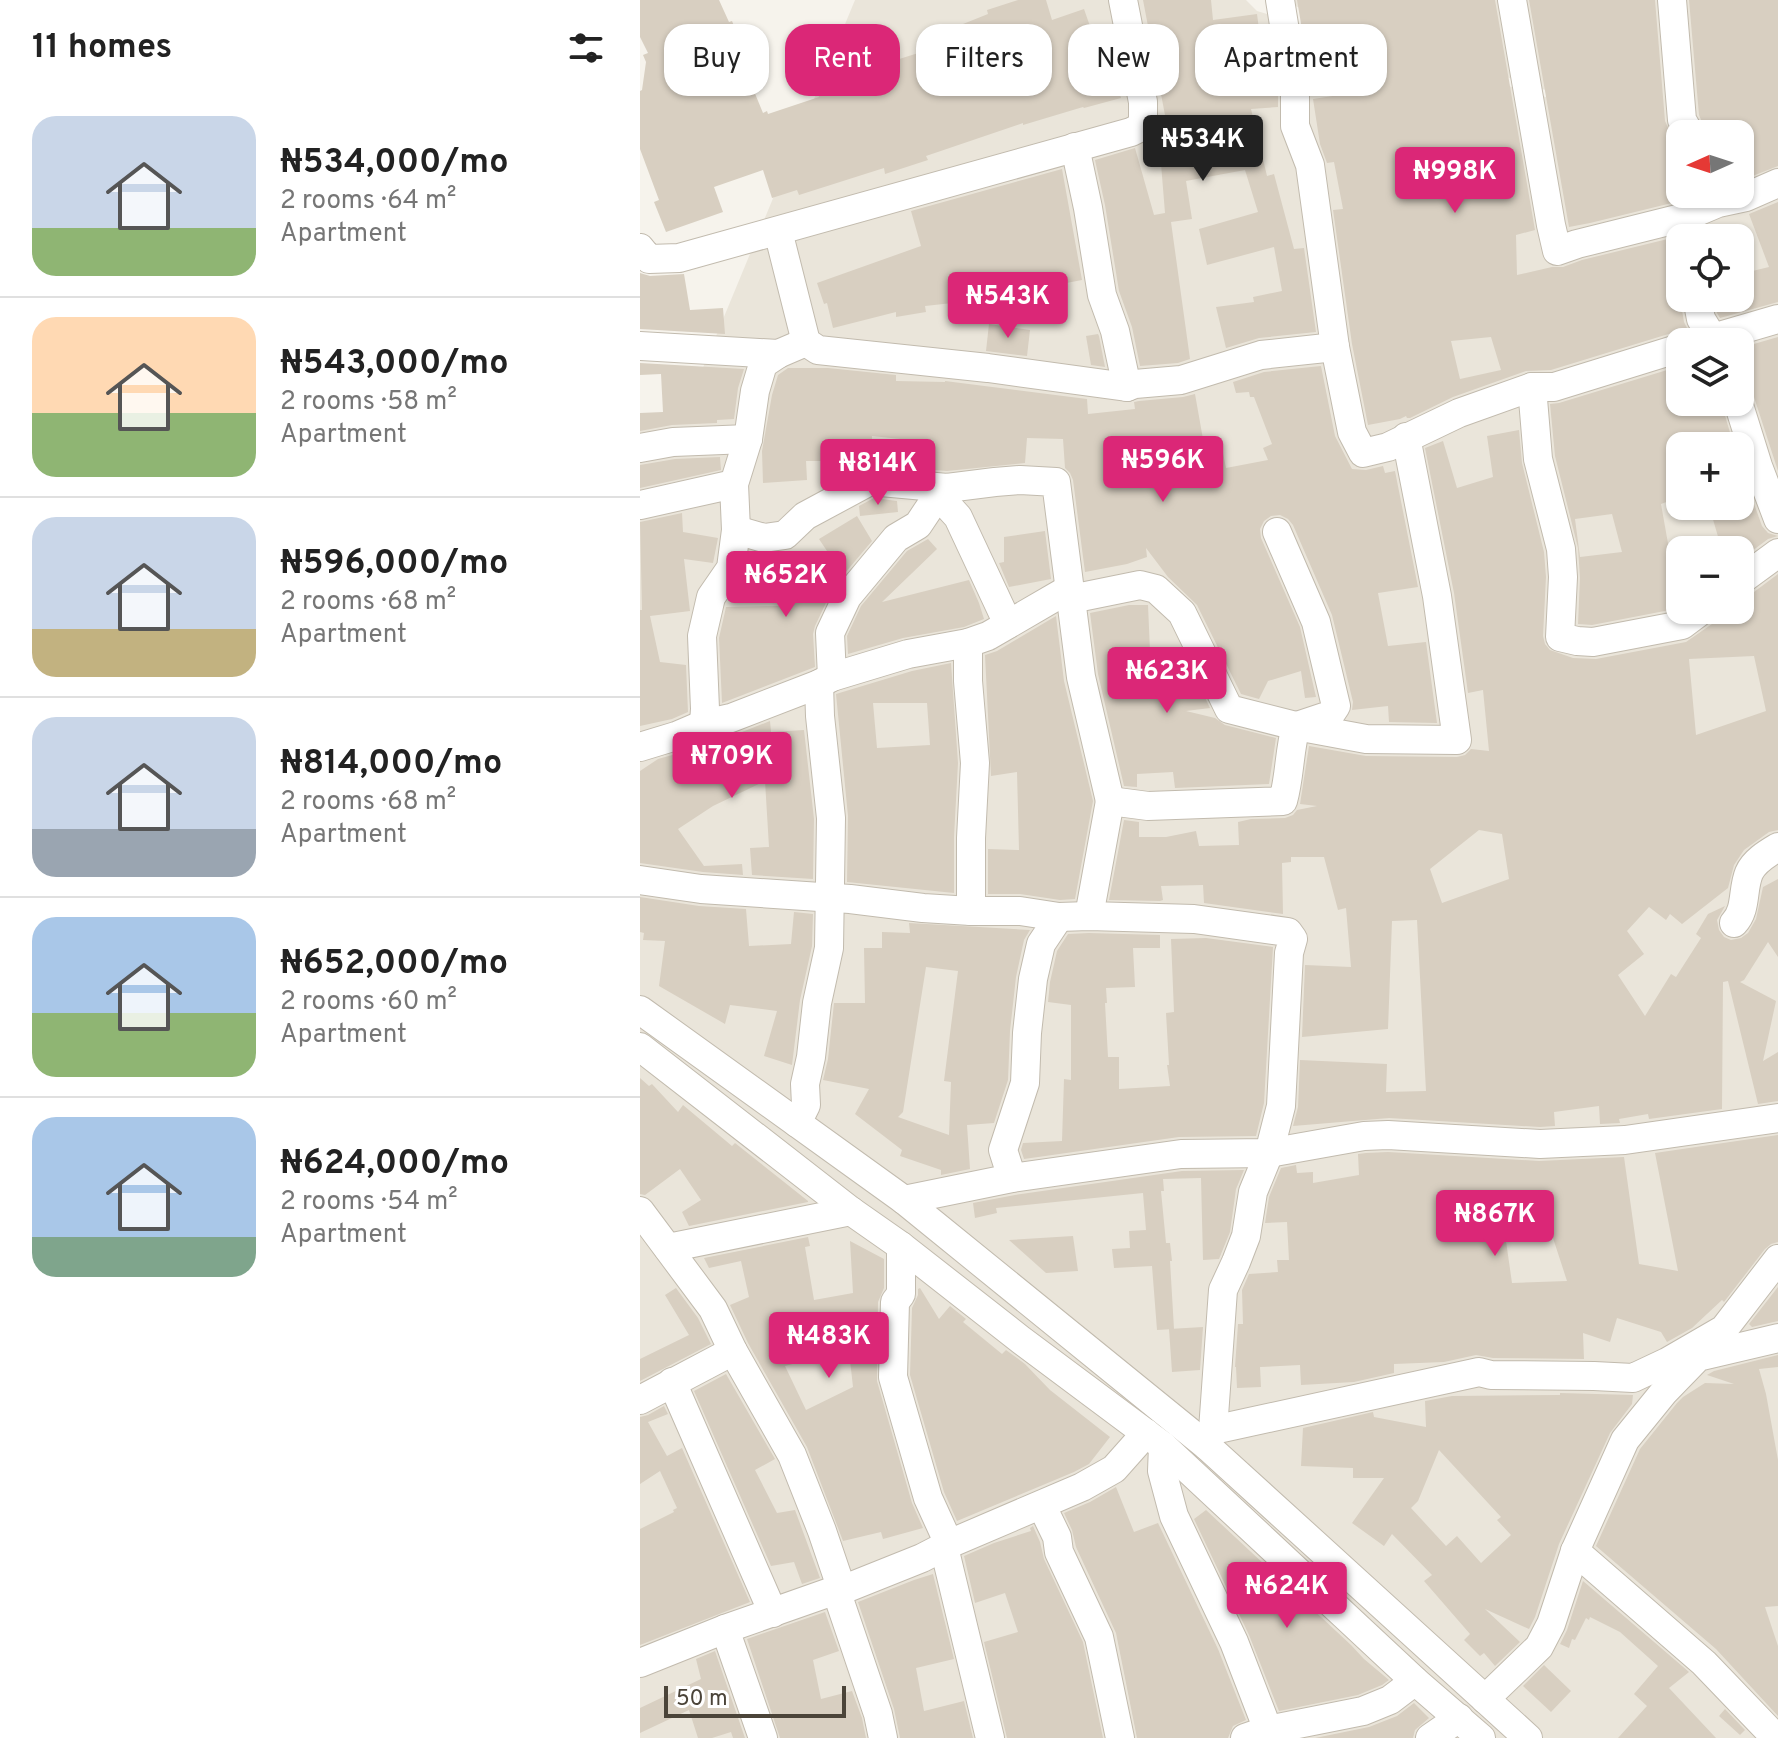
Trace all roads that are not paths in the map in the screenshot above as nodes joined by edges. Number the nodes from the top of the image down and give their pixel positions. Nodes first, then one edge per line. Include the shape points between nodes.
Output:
1 (1123, 0) edge
2 (1280, 0) edge
3 (1512, 0) edge
4 (1672, 0) edge
5 (1682, 120) edge
6 (1075, 147) junction
7 (1778, 183) edge
8 (1754, 194) edge
9 (1706, 208) edge
10 (1691, 224) edge
11 (1666, 230) edge
12 (778, 231) junction
13 (640, 248) edge
14 (1778, 319) edge
15 (1748, 328) edge
16 (806, 342) junction
17 (640, 346) edge
18 (1335, 347) junction
19 (1666, 352) edge
20 (778, 354) junction
21 (1127, 387) junction
22 (1532, 387) junction
23 (1742, 416) edge
24 (1406, 437) junction
25 (748, 439) junction
26 (640, 448) edge
27 (734, 484) junction
28 (943, 492) junction
29 (640, 505) edge
30 (1778, 519) edge
31 (736, 530) junction
32 (1277, 532) dead end
33 (1778, 553) edge
34 (1754, 571) edge
35 (1071, 599) junction
36 (1008, 624) junction
37 (1683, 624) edge
38 (968, 643) junction
39 (825, 680) junction
40 (704, 724) junction
41 (1296, 726) junction
42 (676, 736) junction
43 (640, 747) edge
44 (640, 764) edge
45 (1110, 801) junction
46 (1778, 847) edge
47 (640, 880) edge
48 (829, 898) junction
49 (971, 911) junction
50 (1089, 916) junction
51 (1059, 917) junction
52 (1734, 923) dead end
53 (640, 1010) edge
54 (640, 1047) edge
55 (1778, 1118) edge
56 (797, 1123) junction
57 (1269, 1153) junction
58 (1012, 1178) junction
59 (904, 1200) junction
60 (640, 1211) edge
61 (851, 1211) junction
62 (657, 1246) edge
63 (901, 1246) junction
64 (1778, 1259) edge
65 (1778, 1338) edge
66 (1700, 1349) junction
67 (733, 1351) junction
68 (672, 1382) junction
69 (640, 1400) edge
70 (1210, 1438) junction
71 (1154, 1440) junction
72 (1042, 1506) junction
73 (946, 1546) junction
74 (1575, 1551) junction
75 (839, 1590) junction
76 (773, 1613) junction
77 (725, 1629) junction
78 (640, 1663) edge
79 (1415, 1681) junction
80 (1485, 1699) junction
81 (1459, 1718) junction
82 (1256, 1734) edge
83 (763, 1738) edge
84 (883, 1738) edge
85 (990, 1738) edge
86 (1120, 1738) edge
87 (1430, 1738) edge
88 (1481, 1738) edge
89 (1528, 1738) edge
90 (1776, 1738) edge

1 - 6 street via 1143,126
2 - 18 street via 1295,92 1295,126 1310,165
3 - 11 street via 1557,251
4 - 5 street
6 - 12 street
6 - 21 street via 1102,295
7 - 8 street
9 - 10 street
12 - 13 street via 679,258 649,259
12 - 16 street
14 - 15 street
16 - 20 street
16 - 21 street via 818,350
17 - 20 street
18 - 21 street via 1261,355 1181,380
18 - 24 street via 1352,432 1363,453
19 - 22 street via 1554,387
20 - 25 street via 763,364
22 - 24 street
22 - 37 street via 1538,459 1561,549 1560,637 1593,642
23 - 30 street
24 - 41 street via 1437,596 1457,740 1366,739
25 - 26 street
25 - 27 street
27 - 29 street
27 - 31 street
28 - 31 street via 870,481 805,516 785,535 764,538
28 - 35 street via 1008,481 1056,482
28 - 36 street
28 - 39 street via 847,597 830,633
31 - 40 street via 731,568 711,597 702,636
32 - 41 street via 1316,622 1336,706 1330,715
33 - 34 street
35 - 36 street via 1062,593
35 - 41 street via 1140,585 1156,589 1182,613 1229,709
35 - 45 street via 1081,677
36 - 38 street
38 - 39 street via 908,654
38 - 49 street via 975,763
39 - 40 street
39 - 48 street via 820,716 831,818
40 - 42 street
41 - 45 street via 1283,801 1148,806
42 - 43 street
42 - 44 street
45 - 50 street
46 - 52 street via 1749,872 1741,915
47 - 48 street
48 - 49 street
48 - 56 street via 829,948 805,1084 806,1105
49 - 51 street
50 - 51 street
50 - 57 street via 1194,919 1288,932 1293,939 1281,1106
51 - 58 street via 1041,944 1033,979 1025,1083 1003,1150
53 - 56 street
54 - 61 street
55 - 57 street via 1625,1140 1540,1144 1388,1135
56 - 59 street
57 - 58 street via 1181,1154
57 - 70 street via 1253,1192 1246,1236 1223,1290
58 - 59 street
59 - 70 street
60 - 62 street
61 - 62 street
61 - 63 street
62 - 67 street via 713,1309
63 - 71 street
63 - 73 street via 893,1377
64 - 66 street via 1724,1329
65 - 66 street
66 - 70 street via 1633,1378 1479,1372
66 - 74 street via 1625,1440
67 - 68 street
67 - 75 street via 792,1455
68 - 69 street
68 - 76 street
70 - 80 street
71 - 72 street via 1114,1469
71 - 79 street
71 - 82 street via 1174,1516 1234,1642
72 - 73 street
72 - 86 street via 1099,1637
73 - 75 street
73 - 85 street
74 - 80 street via 1539,1647
74 - 90 street via 1704,1663
75 - 76 street
75 - 84 street
76 - 77 street
77 - 78 street
77 - 83 street
79 - 81 street
79 - 82 street via 1363,1711
80 - 89 street
81 - 87 street
81 - 88 street

